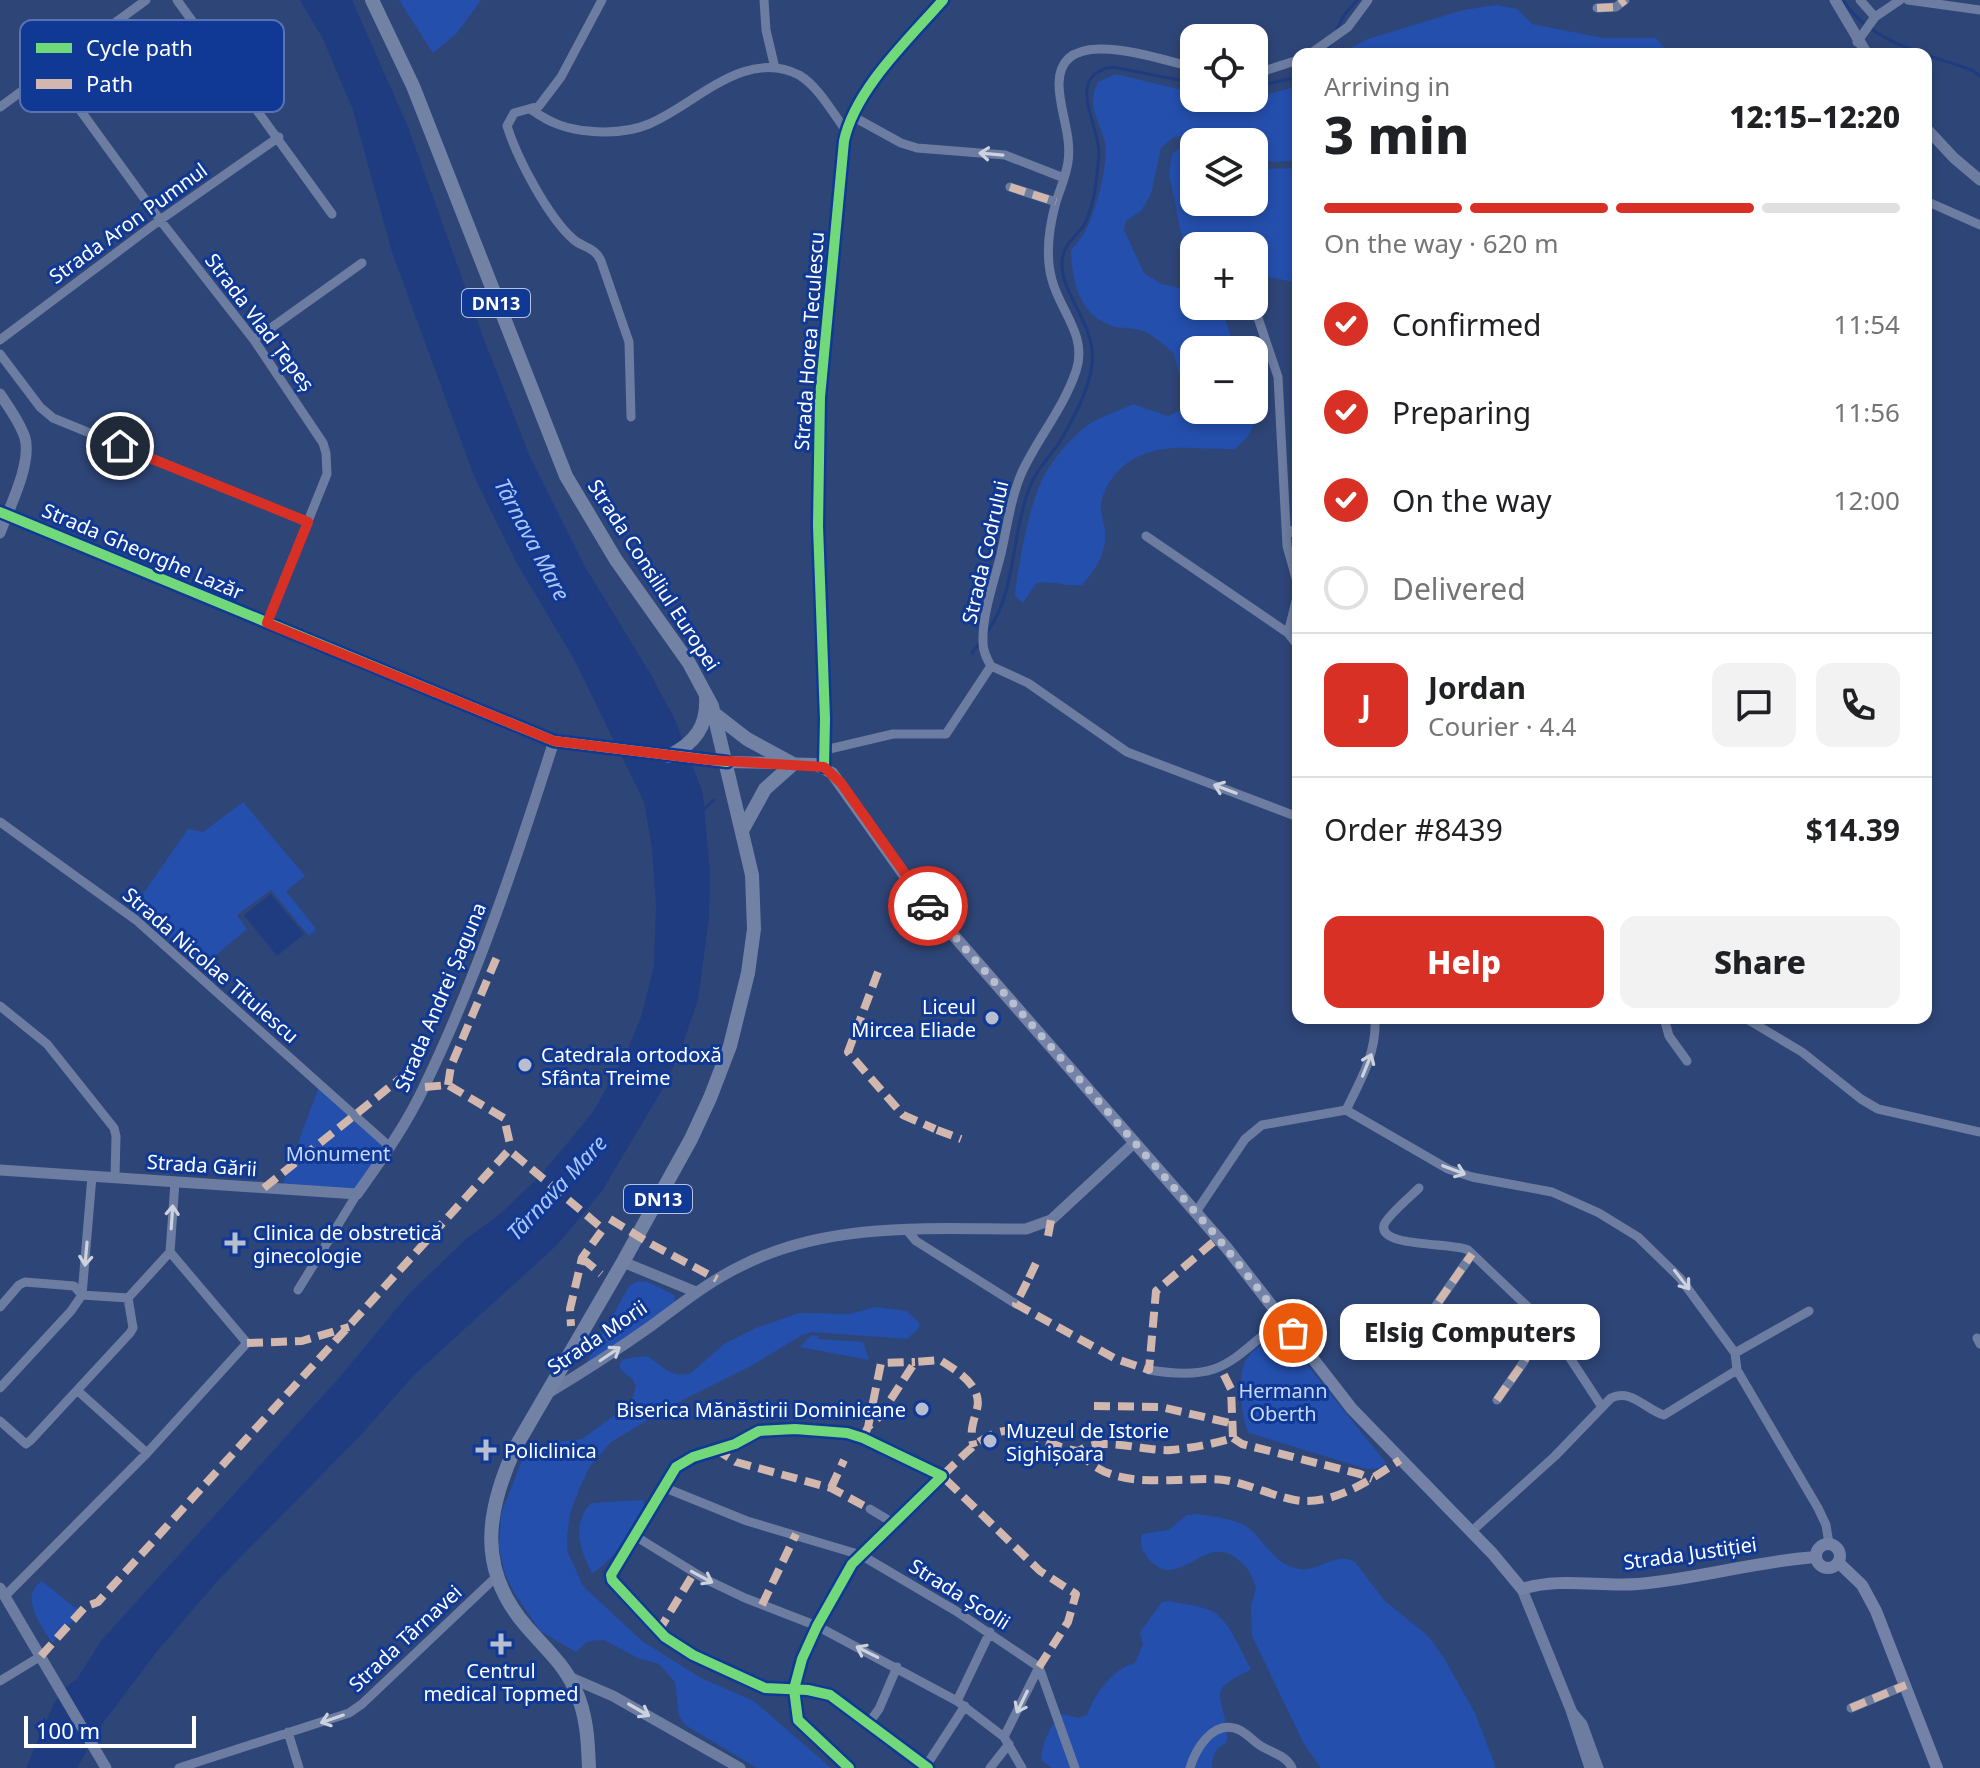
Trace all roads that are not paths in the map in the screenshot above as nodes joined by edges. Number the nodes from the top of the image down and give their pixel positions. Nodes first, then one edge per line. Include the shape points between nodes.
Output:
1 (146, 0) edge
2 (177, 0) edge
3 (372, 0) edge
4 (602, 0) edge
5 (764, 0) edge
6 (943, 0) edge
7 (1368, 0) edge
8 (1625, 0) edge
9 (1835, 0) edge
10 (1860, 0) edge
11 (1900, 0) edge
12 (1908, 0) edge
13 (1597, 8) dead end
14 (1980, 10) edge
15 (1875, 17) junction
16 (119, 20) edge
17 (192, 20) edge
18 (1857, 42) junction
19 (1319, 48) edge
20 (1862, 48) edge
21 (1292, 62) edge
22 (1180, 64) edge
23 (775, 68) junction
24 (1268, 70) edge
25 (20, 92) edge
26 (0, 107) edge
27 (532, 110) junction
28 (82, 112) edge
29 (260, 112) edge
30 (852, 116) junction
31 (846, 131) junction
32 (1932, 134) edge
33 (279, 137) junction
34 (1064, 178) junction
35 (1980, 180) edge
36 (1010, 187) dead end
37 (1056, 202) junction
38 (1932, 204) edge
39 (332, 214) dead end
40 (160, 220) junction
41 (1980, 225) edge
42 (362, 263) dead end
43 (1259, 320) edge
44 (0, 340) edge
45 (254, 340) junction
46 (0, 354) edge
47 (0, 394) edge
48 (631, 417) dead end
49 (3, 513) edge
50 (308, 522) junction
51 (1286, 529) junction
52 (1292, 532) edge
53 (0, 533) edge
54 (1146, 536) dead end
55 (1292, 564) edge
56 (1292, 617) edge
57 (267, 623) junction
58 (1288, 633) junction
59 (1292, 638) edge
60 (991, 666) junction
61 (706, 691) junction
62 (716, 715) junction
63 (554, 741) junction
64 (825, 750) junction
65 (669, 756) junction
66 (727, 762) junction
67 (793, 764) junction
68 (824, 767) junction
69 (1292, 815) edge
70 (0, 822) edge
71 (743, 830) junction
72 (0, 1006) edge
73 (1375, 1024) edge
74 (1666, 1024) edge
75 (1755, 1024) edge
76 (1687, 1061) dead end
77 (1346, 1110) junction
78 (1980, 1132) edge
79 (1134, 1143) junction
80 (390, 1147) junction
81 (0, 1170) edge
82 (92, 1176) junction
83 (115, 1177) junction
84 (175, 1182) junction
85 (1419, 1188) dead end
86 (357, 1194) junction
87 (1196, 1212) junction
88 (906, 1229) junction
89 (170, 1252) junction
90 (1472, 1254) junction
91 (623, 1262) junction
92 (298, 1290) dead end
93 (696, 1292) junction
94 (82, 1295) junction
95 (128, 1298) junction
96 (1016, 1304) dead end
97 (0, 1307) edge
98 (1809, 1311) dead end
99 (1283, 1319) junction
100 (1545, 1323) junction
101 (1428, 1340) dead end
102 (1735, 1353) junction
103 (1149, 1370) dead end
104 (1737, 1370) junction
105 (1, 1385) edge
106 (78, 1391) junction
107 (544, 1396) junction
108 (1497, 1400) dead end
109 (1602, 1407) junction
110 (0, 1421) edge
111 (147, 1453) junction
112 (942, 1476) joint
113 (663, 1487) junction
114 (870, 1509) dead end
115 (895, 1524) junction
116 (1472, 1531) junction
117 (635, 1536) junction
118 (1829, 1544) junction
119 (861, 1555) junction
120 (1816, 1557) junction
121 (1839, 1563) junction
122 (852, 1564) tunnel mouth
123 (496, 1577) junction
124 (1522, 1589) junction
125 (2, 1592) edge
126 (836, 1593) tunnel mouth
127 (817, 1626) junction
128 (990, 1632) junction
129 (42, 1659) junction
130 (897, 1667) junction
131 (1039, 1667) junction
132 (569, 1677) junction
133 (0, 1681) edge
134 (1906, 1685) junction
135 (795, 1693) junction
136 (961, 1703) junction
137 (1851, 1708) dead end
138 (1571, 1710) junction
139 (796, 1712) dead end
140 (868, 1724) junction
141 (288, 1732) junction
142 (1007, 1740) junction
143 (927, 1767) edge
144 (106, 1768) edge
145 (179, 1768) edge
146 (299, 1768) edge
147 (589, 1768) edge
148 (740, 1768) edge
149 (849, 1768) edge
150 (990, 1768) edge
151 (1022, 1768) edge
152 (1075, 1768) edge
153 (1190, 1768) edge
154 (1292, 1768) edge
155 (1590, 1768) edge
156 (1599, 1768) edge
157 (1937, 1768) edge

1 - 16 street
2 - 17 street
3 - 61 highway, Strada Consiliul Europei / DN13 via 413,86 566,476 609,550
4 - 27 street via 561,77
5 - 23 street
6 - 30 street, Strada Horea Teculescu
7 - 19 street via 1348,27
8 - 13 street via 1616,7
9 - 18 street
10 - 15 street
11 - 15 street
12 - 14 street
15 - 18 street
18 - 20 street
21 - 24 street
22 - 34 street, Strada Codrului via 1104,48 1071,57 1059,82 1068,136
23 - 27 street via 738,75 635,129 568,129
23 - 31 street via 806,81
25 - 26 street
27 - 48 street via 514,113 507,126 542,200 574,240 595,251 601,261 629,342
28 - 40 street, Strada Vlad Țepeș
29 - 33 street
30 - 31 street, Strada Horea Teculescu
34 -> 30 street via 1005,155 909,146
31 - 64 street, Strada Horea Teculescu via 820,397
32 - 35 street
33 - 39 street
33 - 40 street, Strada Aron Pumnul
34 - 37 street, Strada Codrului
36 - 37 street
37 - 60 street, Strada Codrului via 1049,263 1079,355 1070,384 1017,483 987,612 983,644
38 - 41 street
40 - 44 street, Strada Aron Pumnul
40 - 45 street, Strada Vlad Țepeș
42 - 45 street
43 - 51 street via 1278,377
45 - 50 street, Strada Vlad Țepeș via 313,424 326,453 327,474
46 - 50 street via 53,418
47 - 49 street via 26,444 23,468
49 - 53 street
49 - 57 street, Strada Gheorghe Lazăr
50 - 57 street, Strada Vlad Țepeș
51 - 52 street
51 - 55 street
54 - 58 street
56 - 58 street
57 - 63 street, Strada Gheorghe Lazăr
58 - 59 street
60 - 64 street via 946,734 893,734
69 -> 60 street via 1127,752 1028,683
61 - 62 highway, Strada Consiliul Europei / DN13
61 - 65 highway via 706,714 697,737
62 - 66 highway, Strada Consiliul Europei / DN13
62 - 67 highway
63 - 65 street, Strada Gheorghe Lazăr
63 - 80 street, Strada Andrei Șaguna via 465,993 425,1087
64 - 68 street, Strada Horea Teculescu
65 - 66 street, Strada Gheorghe Lazăr
66 - 67 main road
66 - 71 highway, Strada Consiliul Europei / DN13
67 - 68 main road
67 - 71 highway via 765,789
68 - 79 main road via 841,783 920,897
70 - 80 street, Strada Nicolae Titulescu via 136,920
71 - 91 highway, Strada Consiliul Europei / DN13 via 754,920 739,1015 701,1117
72 - 83 street via 47,1044 114,1128
77 -> 73 street via 1371,1056
74 - 76 street
75 - 78 street via 1878,1109
77 - 87 street via 1262,1125 1245,1139
77 -> 102 street via 1448,1169 1552,1192 1617,1223 1666,1262
79 - 87 main road
79 - 88 street, Strada Morii via 1051,1220 1026,1229
80 - 86 street, Strada Andrei Șaguna
81 - 82 street, Strada Gării
82 - 83 street, Strada Gării
82 -> 94 street
83 - 84 street, Strada Gării
84 - 86 street, Strada Gării
89 -> 84 street
85 - 90 street via 1385,1222 1386,1235 1455,1245
86 - 92 street, Strada Andrei Șaguna
87 - 99 main road
88 - 93 street, Strada Morii via 801,1243 743,1264
88 - 96 street via 916,1241
89 - 95 street
89 - 111 street via 247,1343
90 - 100 street
90 - 101 street via 1419,1330
91 - 93 street, Strada Morii
91 - 107 highway, Strada Consiliul Europei / DN13
107 -> 93 street, Strada Morii
94 - 95 street
94 - 97 street via 67,1284 25,1282
94 - 105 street
95 - 106 street via 133,1328
98 - 102 street
99 - 103 street via 1221,1369
99 - 116 main road via 1352,1409
100 - 108 street
100 - 109 street
102 - 104 street
104 - 109 street via 1664,1415 1624,1395
104 - 118 street via 1818,1508
106 - 110 street via 26,1444
106 - 111 street
107 - 123 highway, Strada Morii / DN13 via 515,1448 497,1496 491,1544
109 - 116 street
111 - 125 street
112 - 113 street via 847,1433 767,1429 683,1461
112 - 115 street
113 - 117 street
113 - 119 street, Strada Școlii via 747,1521
114 - 115 street
115 - 119 street
116 - 124 main road
117 -> 127 street via 705,1579
117 - 135 street via 611,1575 648,1621 693,1655 760,1686
118 - 120 main road via 1821,1546
118 - 121 main road via 1840,1551
119 - 122 street
119 - 128 street, Strada Școlii
120 - 121 main road via 1825,1568
120 - 124 main road, Strada Justiției via 1652,1582 1547,1583
121 - 134 main road via 1870,1597
123 - 132 highway, Strada Morii / DN13 via 509,1605
123 -> 141 street, Strada Târnavei via 362,1704 340,1717
124 - 138 street
125 - 129 street
126 - 127 street
130 -> 127 street
127 - 135 street
128 - 131 street, Strada Școlii
128 - 136 street
129 - 133 street
129 - 144 street
130 - 136 street
130 - 140 street
131 -> 142 street
131 - 152 street
132 - 147 highway, DN13 via 586,1720
132 -> 148 street
134 - 137 street
134 - 157 main road
135 - 140 street via 830,1695
136 - 142 street
136 - 143 street
138 - 155 street
138 - 156 street via 1583,1724
139 - 149 street via 800,1723
140 - 143 street
141 - 145 street, Strada Târnavei
141 - 146 street
142 - 150 street
142 - 151 street
153 - 154 street via 1203,1740 1232,1727 1285,1758

